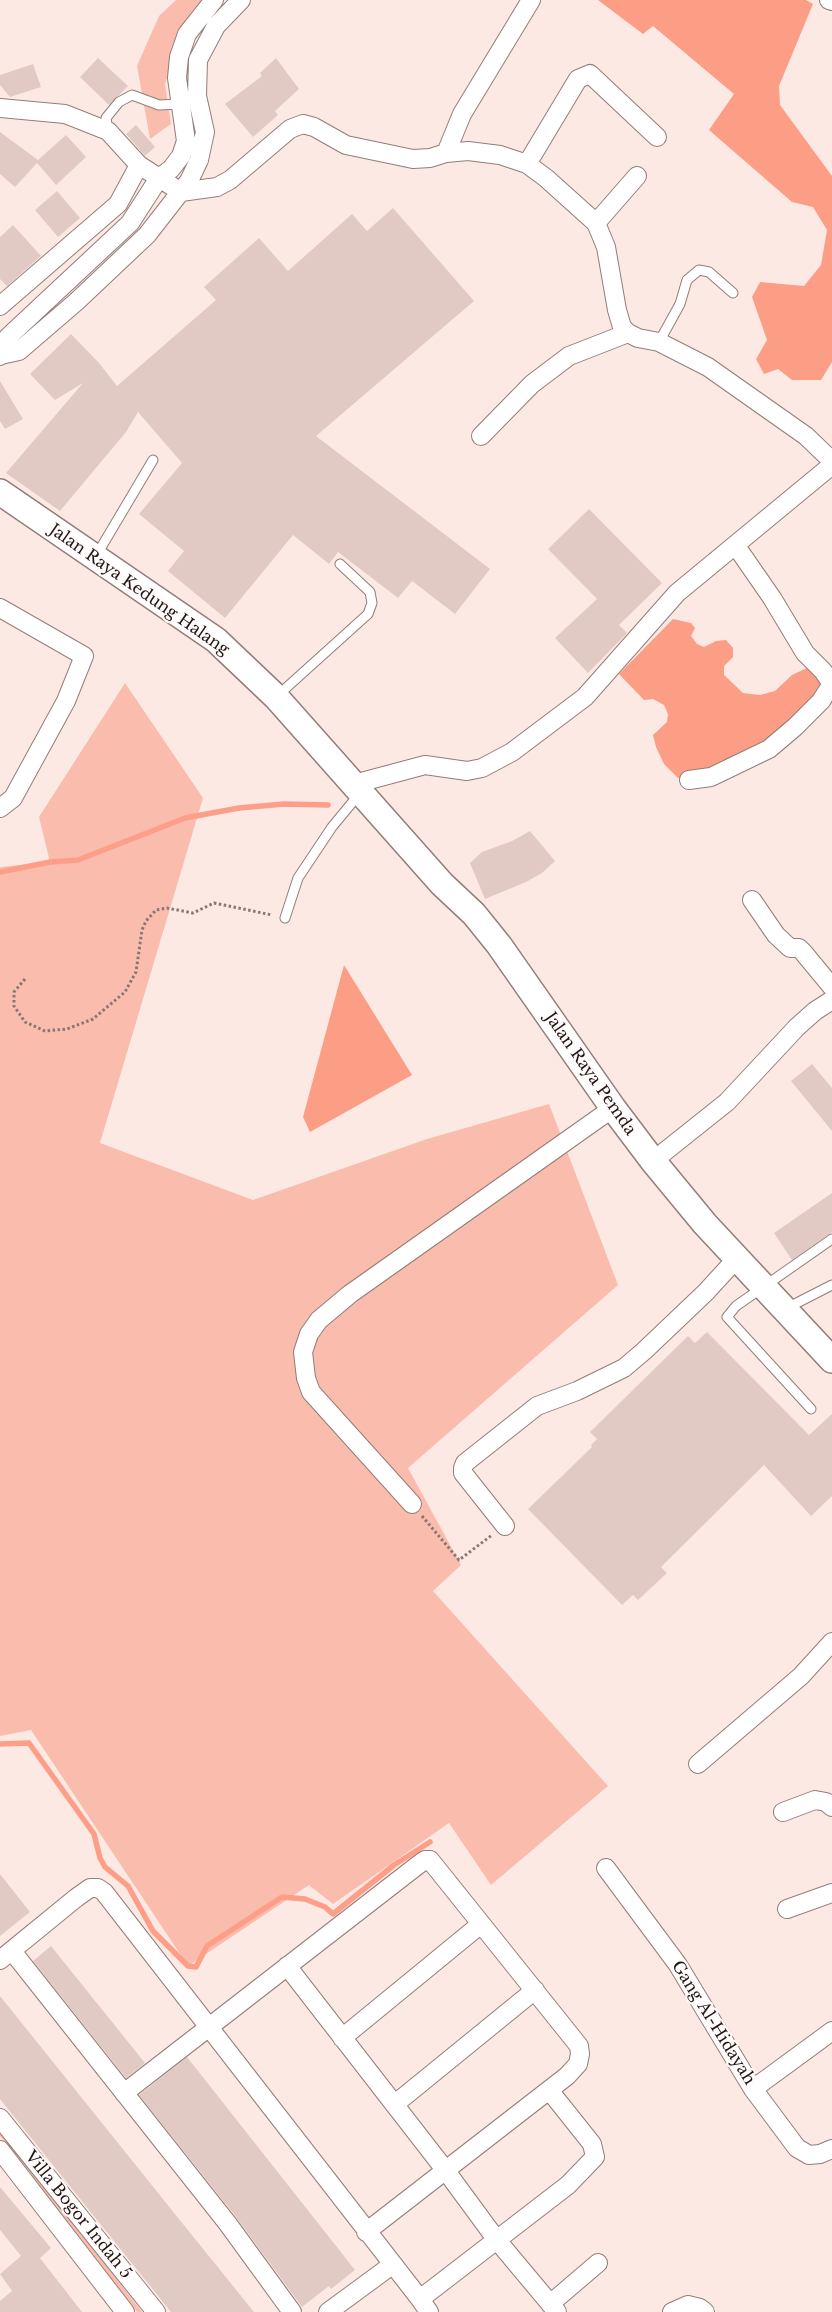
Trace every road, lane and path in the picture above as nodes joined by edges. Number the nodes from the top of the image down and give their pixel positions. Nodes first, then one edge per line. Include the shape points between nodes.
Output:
1 (214, 0) edge
2 (241, 0) edge
3 (531, 0) edge
4 (197, 96) junction
5 (181, 104) junction
6 (0, 108) edge
7 (108, 131) junction
8 (657, 137) dead end
9 (446, 153) junction
10 (527, 164) junction
11 (139, 165) junction
12 (637, 176) dead end
13 (159, 178) junction
14 (181, 192) junction
15 (596, 223) junction
16 (733, 293) dead end
17 (0, 306) edge
18 (628, 333) junction
19 (659, 342) junction
20 (0, 355) edge
21 (481, 436) dead end
22 (153, 460) dead end
23 (832, 463) edge
24 (0, 492) edge
25 (736, 546) junction
26 (94, 558) junction
27 (340, 564) dead end
28 (0, 608) edge
29 (832, 684) edge
30 (276, 697) junction
31 (690, 780) dead end
32 (357, 788) junction
33 (0, 808) edge
34 (752, 900) dead end
35 (285, 918) joint
36 (25, 979) dead end
37 (832, 987) edge
38 (832, 1000) edge
39 (613, 1108) junction
40 (653, 1161) junction
41 (832, 1239) edge
42 (738, 1257) junction
43 (832, 1285) edge
44 (766, 1287) junction
45 (785, 1309) junction
46 (832, 1360) edge
47 (811, 1409) dead end
48 (412, 1504) joint
49 (505, 1526) joint
50 (832, 1642) edge
51 (698, 1764) dead end
52 (832, 1807) edge
53 (783, 1812) dead end
54 (606, 1868) dead end
55 (832, 1893) edge
56 (787, 1909) dead end
57 (481, 1924) junction
58 (6, 1955) edge
59 (287, 1966) junction
60 (535, 1990) junction
61 (209, 2028) junction
62 (832, 2031) edge
63 (342, 2038) junction
64 (754, 2089) junction
65 (549, 2090) junction
66 (124, 2094) junction
67 (395, 2104) junction
68 (0, 2118) edge
69 (832, 2149) edge
70 (0, 2150) edge
71 (446, 2171) junction
72 (366, 2232) junction
73 (496, 2239) junction
74 (598, 2263) dead end
75 (392, 2264) junction
76 (424, 2306) edge
77 (554, 2308) edge
78 (125, 2312) edge
79 (156, 2312) edge
80 (292, 2312) edge
81 (328, 2312) edge
82 (672, 2312) edge
83 (705, 2312) edge

1 - 5 street via 187,34 179,57
2 - 4 street via 216,26 198,60
3 - 9 street via 462,114
4 - 5 street
4 - 14 street via 205,132 199,160
5 - 7 lane via 159,105 132,95 119,102 106,118
5 - 13 street via 186,141 181,156
6 - 7 street via 65,114
7 - 11 street
8 - 10 street via 590,74 578,79
9 - 10 street via 468,151 500,155
9 - 14 street via 413,159 372,151 346,145 303,124 290,128 217,188
10 - 15 street
11 - 13 street
11 - 17 street via 118,204
12 - 15 street
13 - 14 street
13 - 20 street via 130,223 8,337
14 - 20 street via 147,235 76,302 19,351
15 - 18 street via 606,247 617,310 622,327
16 - 19 lane via 710,272 699,270 687,280 680,304
18 - 19 street
18 - 21 street via 569,356 532,384
19 - 23 street via 708,367 760,403 806,436
22 - 26 lane
23 - 25 street
24 - 26 main road, Jalan Raya Kedung Halang
25 - 29 street via 805,652
25 - 32 street via 677,593 585,697 512,752 482,768 467,771 425,765
26 - 30 main road, Jalan Raya Kedung Halang via 216,640
27 - 30 lane via 370,592 372,603 368,614
28 - 33 street via 84,656 66,701 13,798
29 - 31 street via 821,702 769,749 711,777
30 - 32 main road, Jalan Raya Kedung Halang
32 - 35 lane via 298,878
32 - 39 main road, Jalan Raya Pemda via 499,945
34 - 37 street via 776,935 790,948 799,948
35 - 36 path via 214,903 193,913 167,908 156,910 142,930 136,972 125,992 93,1019 67,1029 46,1031 25,1022 14,1006 14,992
38 - 40 street via 798,1027 727,1102
39 - 40 main road, Jalan Raya Pemda
39 - 48 street via 350,1294 319,1320 310,1334 304,1352 306,1378 311,1392
40 - 42 main road, Jalan Raya Pemda via 705,1224
41 - 44 lane
42 - 44 main road, Jalan Raya Pemda
42 - 49 street via 706,1292 624,1368 537,1406 465,1463 463,1473
43 - 45 lane
44 - 45 main road, Jalan Raya Pemda
44 - 47 lane via 736,1306 727,1319
45 - 46 main road, Jalan Raya Pemda
48 - 49 path via 459,1560
50 - 51 street via 801,1676
52 - 53 street via 815,1800
54 - 64 street, Gang Al-Hidayah via 678,1965
55 - 56 street
57 - 59 street via 435,1864 425,1860
57 - 60 street
57 - 63 street
58 - 61 street via 76,1898 90,1888 98,1888
58 - 66 street
59 - 61 street
59 - 63 street
60 - 65 street via 579,2046 578,2064
60 - 67 street
61 - 66 street
61 - 72 street
62 - 64 street
63 - 67 street
64 - 69 street, Gang Al-Hidayah via 797,2148 809,2155
65 - 71 street
65 - 73 street via 592,2144 595,2157 568,2185
66 - 80 street via 228,2224
67 - 71 street
68 - 79 street, Villa Bogor Indah 5
70 - 78 street, Villa Bogor Indah 5
71 - 72 street
71 - 73 street
72 - 75 street
73 - 76 street
73 - 77 street
74 - 77 street
75 - 76 street
75 - 81 street
82 - 83 street via 688,2305

